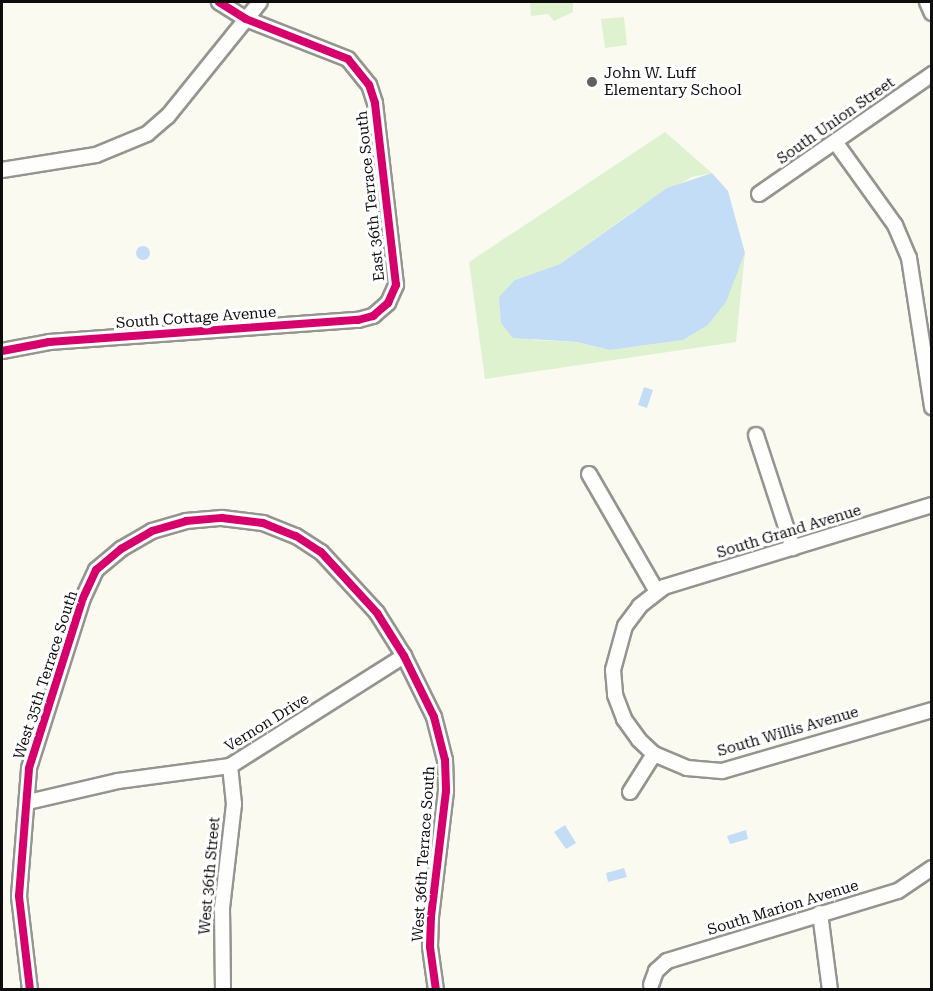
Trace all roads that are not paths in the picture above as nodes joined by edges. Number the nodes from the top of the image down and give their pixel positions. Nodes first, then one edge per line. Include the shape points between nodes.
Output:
1 (219, 2) edge
2 (260, 2) edge
3 (927, 2) edge
4 (932, 13) edge
5 (246, 19) junction
6 (932, 74) edge
7 (836, 143) junction
8 (2, 170) edge
9 (759, 194) dead end
10 (388, 303) joint
11 (2, 351) edge
12 (932, 407) edge
13 (756, 435) dead end
14 (589, 474) dead end
15 (932, 505) edge
16 (793, 548) junction
17 (657, 592) junction
18 (404, 656) junction
19 (932, 710) edge
20 (654, 754) junction
21 (230, 766) junction
22 (630, 792) dead end
23 (28, 802) junction
24 (932, 868) edge
25 (820, 913) junction
26 (651, 985) dead end
27 (30, 990) edge
28 (223, 990) edge
29 (436, 990) edge
30 (830, 990) edge

1 - 5 street, East 36th Terrace South
2 - 5 street
3 - 4 street
5 - 8 street via 168,116 147,134 96,155
5 - 10 street, East 36th Terrace South via 348,59 369,85 375,103 396,285
6 - 7 street, South Union Street
7 - 9 street, South Union Street
7 - 12 street via 895,225 909,258
10 - 11 street, South Cottage Avenue via 373,316 358,320 49,342
13 - 16 street
14 - 17 street
15 - 16 street, South Grand Avenue
16 - 17 street, South Grand Avenue
17 - 20 street via 625,626 613,670 615,695 624,719
18 - 21 street, Vernon Drive
18 - 23 street, West 35th Terrace South via 345,574 296,536 263,523 222,518 186,521 152,531 96,570 83,598 29,768
18 - 29 street, West 36th Terrace South via 434,717 445,760 430,937
19 - 20 street, South Willis Avenue via 722,771 687,768
20 - 22 street
21 - 23 street, Vernon Drive via 118,781
21 - 28 street, West 36th Street via 234,804 222,908
23 - 27 street, West 35th Terrace South via 19,896
24 - 25 street, South Marion Avenue via 898,891
25 - 26 street, South Marion Avenue via 667,961 656,971
25 - 30 street

